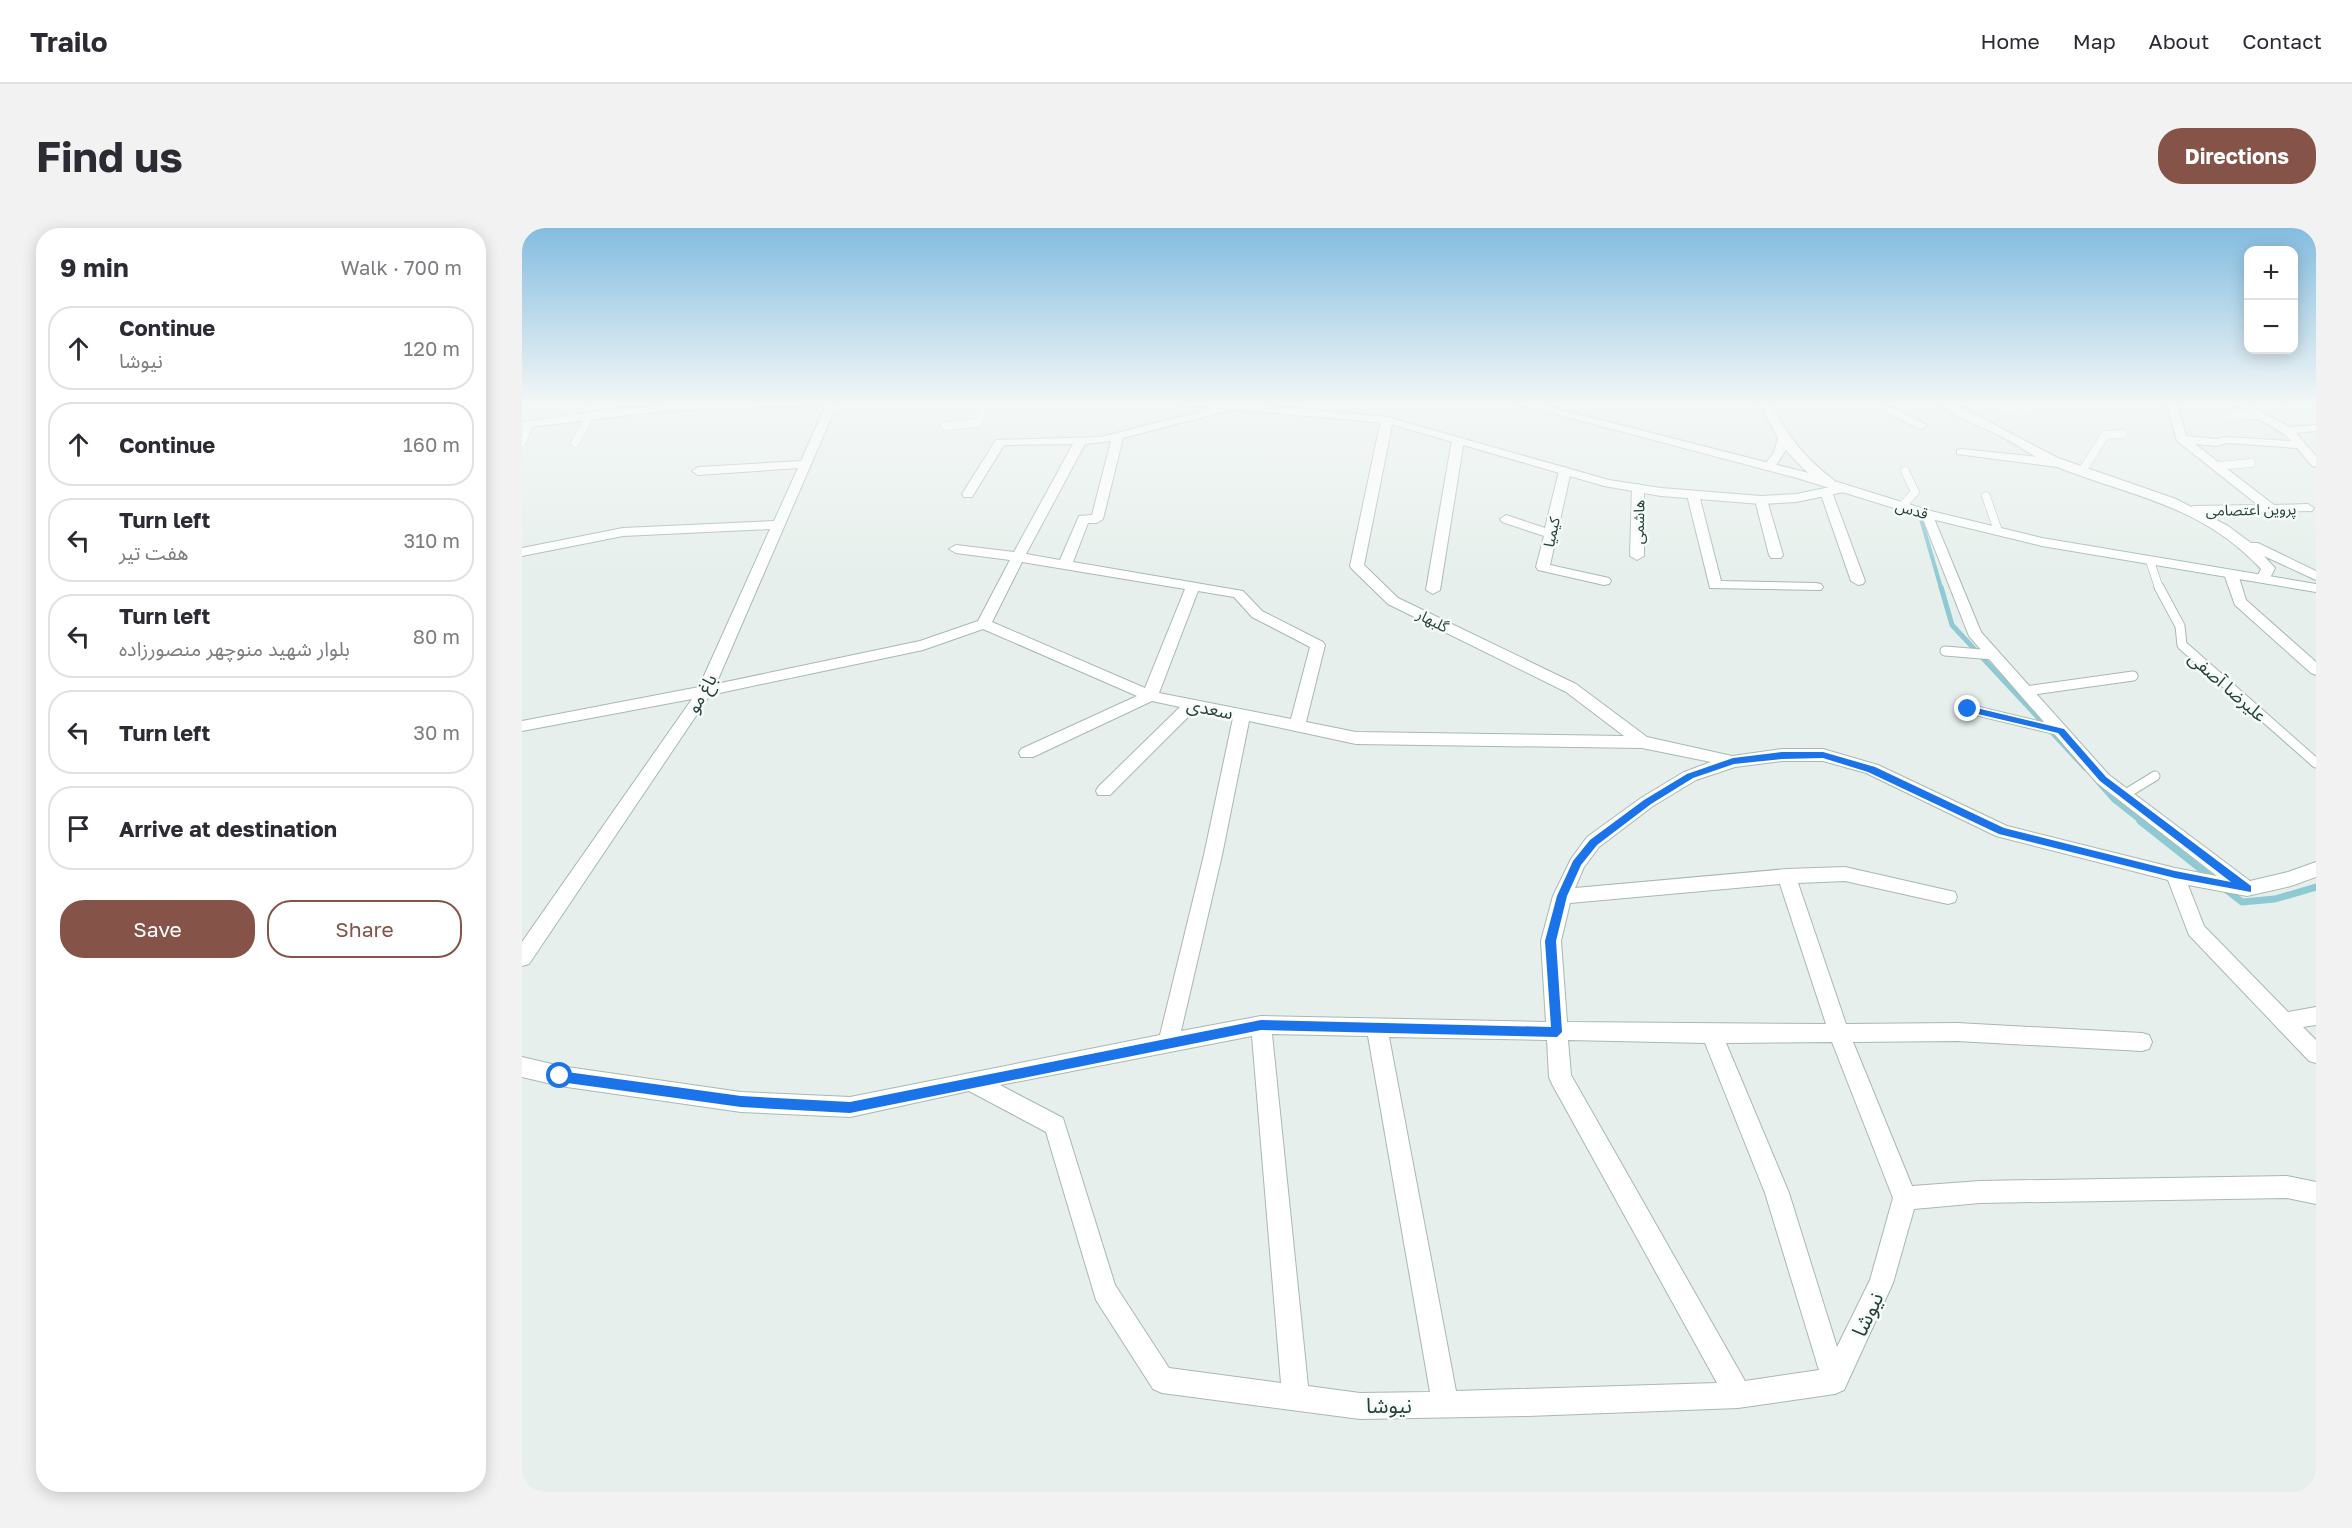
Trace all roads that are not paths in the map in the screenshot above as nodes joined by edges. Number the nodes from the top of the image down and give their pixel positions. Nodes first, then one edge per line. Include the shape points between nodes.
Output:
1 (807, 461) edge
2 (988, 461) edge
3 (1070, 461) edge
4 (1112, 461) edge
5 (1379, 461) edge
6 (1455, 461) edge
7 (1530, 461) edge
8 (1747, 461) edge
9 (1773, 461) edge
10 (1801, 461) edge
11 (2039, 461) edge
12 (2053, 461) edge
13 (2088, 461) edge
14 (2210, 461) edge
15 (2057, 463) junction
16 (2251, 463) dead end
17 (806, 464) junction
18 (2217, 466) junction
19 (1769, 467) junction
20 (698, 471) dead end
21 (1565, 471) junction
22 (1905, 471) dead end
23 (2082, 471) junction
24 (1828, 487) junction
25 (1638, 488) junction
26 (968, 494) dead end
27 (1692, 495) junction
28 (1986, 496) dead end
29 (1761, 500) junction
30 (1901, 507) junction
31 (2270, 508) junction
32 (2308, 508) dead end
33 (2193, 510) junction
34 (1928, 514) junction
35 (1506, 519) dead end
36 (778, 525) junction
37 (1998, 531) junction
38 (1550, 534) junction
39 (2235, 538) junction
40 (956, 549) dead end
41 (522, 552) edge
42 (1776, 555) dead end
43 (1637, 556) dead end
44 (1018, 557) junction
45 (2150, 561) junction
46 (1065, 565) junction
47 (2231, 574) junction
48 (2316, 576) edge
49 (2263, 579) junction
50 (1604, 581) dead end
51 (1858, 581) dead end
52 (1192, 586) junction
53 (1816, 586) dead end
54 (2316, 588) edge
55 (1433, 590) dead end
56 (984, 624) junction
57 (1946, 651) dead end
58 (1989, 655) junction
59 (2316, 670) edge
60 (2133, 676) dead end
61 (705, 691) junction
62 (2026, 691) junction
63 (1150, 696) junction
64 (1191, 705) junction
65 (1968, 709) dead end
66 (1242, 715) junction
67 (522, 726) edge
68 (1297, 726) junction
69 (2058, 730) junction
70 (1642, 742) junction
71 (1027, 753) dead end
72 (1733, 761) junction
73 (2316, 763) edge
74 (2156, 776) dead end
75 (1104, 791) dead end
76 (2124, 795) junction
77 (2316, 869) edge
78 (2175, 874) junction
79 (1788, 876) junction
80 (2247, 889) junction
81 (1562, 896) junction
82 (1948, 897) dead end
83 (522, 957) edge
84 (2316, 1016) edge
85 (2285, 1021) junction
86 (1261, 1025) junction
87 (1377, 1028) junction
88 (1557, 1032) junction
89 (1839, 1033) junction
90 (1712, 1034) junction
91 (2142, 1042) dead end
92 (1168, 1044) junction
93 (2316, 1054) edge
94 (522, 1067) edge
95 (971, 1082) junction
96 (2316, 1193) edge
97 (1905, 1198) junction
98 (1835, 1381) junction
99 (1738, 1395) junction
100 (1296, 1398) junction
101 (1446, 1405) junction

1 - 17 street, باغ مو
2 - 26 street
3 - 44 street
4 - 46 street via 1097,519 1083,519
5 - 70 street, گلبهار via 1357,566 1393,601 1571,688
6 - 55 street, گلبهار
7 - 21 street
8 - 19 street, قدس
9 - 19 street
10 - 24 street
11 - 15 street
12 - 15 street
13 - 23 lane
14 - 18 street
15 - 23 street
16 - 18 lane
17 - 20 street
17 - 36 street, باغ مو
18 - 31 street
19 - 24 street, قدس
21 - 25 street
21 - 38 street, کیمیا
22 - 30 lane via 1915,492
23 - 33 street
24 - 29 street via 1796,498
24 - 30 street, قدس via 1845,488
24 - 51 street
25 - 27 street
25 - 43 street, هاشمی
27 - 29 street
27 - 53 street via 1715,585
28 - 37 lane
29 - 42 street
30 - 34 street, قدس
31 - 32 street, پروین اعتصامی
31 - 33 street, پروین اعتصامی
33 - 39 street
34 - 37 street, قدس
34 - 58 street via 1974,633
35 - 38 street
36 - 41 street via 623,532
36 - 61 street, باغ مو
37 - 45 street, قدس
38 - 50 street, کیمیا via 1543,567
39 - 48 street
39 - 49 street via 2268,568
40 - 44 street
44 - 46 street
44 - 56 street
45 - 47 street, قدس
45 - 73 lane, علیرضا آصفی via 2162,596 2180,626 2182,645
46 - 52 street
47 - 49 street, قدس
47 - 59 street via 2240,602
49 - 54 street, قدس
52 - 63 street
52 - 68 street via 1238,594 1257,614 1318,645
56 - 61 street via 923,645
56 - 63 street, سعدی
57 - 58 lane
58 - 62 street
60 - 62 lane
61 - 67 street
61 - 83 street, باغ مو
62 - 69 street
63 - 64 street, سعدی
63 - 71 street
64 - 66 street, سعدی
64 - 75 street
65 - 69 lane
66 - 68 street, سعدی
66 - 92 street
68 - 70 street, سعدی via 1356,738
69 - 76 street via 2103,779
70 - 72 street, سعدی
72 - 78 street via 1823,755 1872,769 2002,831
72 - 81 street via 1690,776 1593,842
74 - 76 lane
76 - 80 street
77 - 80 street
78 - 80 street
78 - 85 street via 2196,930
79 - 81 street
79 - 82 street via 1845,874
79 - 89 street
81 - 88 street via 1551,941
84 - 85 street
85 - 93 street
86 - 87 street
86 - 92 street
86 - 100 street
87 - 88 street
87 - 101 street
88 - 90 street
88 - 99 street via 1560,1077
89 - 90 street
89 - 91 street via 1957,1032
89 - 97 street
90 - 98 street via 1776,1192
92 - 95 street
94 - 95 street via 741,1102 850,1107
95 - 100 street, نیوشا via 1055,1125 1106,1291 1162,1380
96 - 97 street via 2287,1187 1980,1192
97 - 98 street, نیوشا via 1881,1283
98 - 99 street, نیوشا
99 - 101 street, نیوشا
100 - 101 street, نیوشا via 1360,1406

